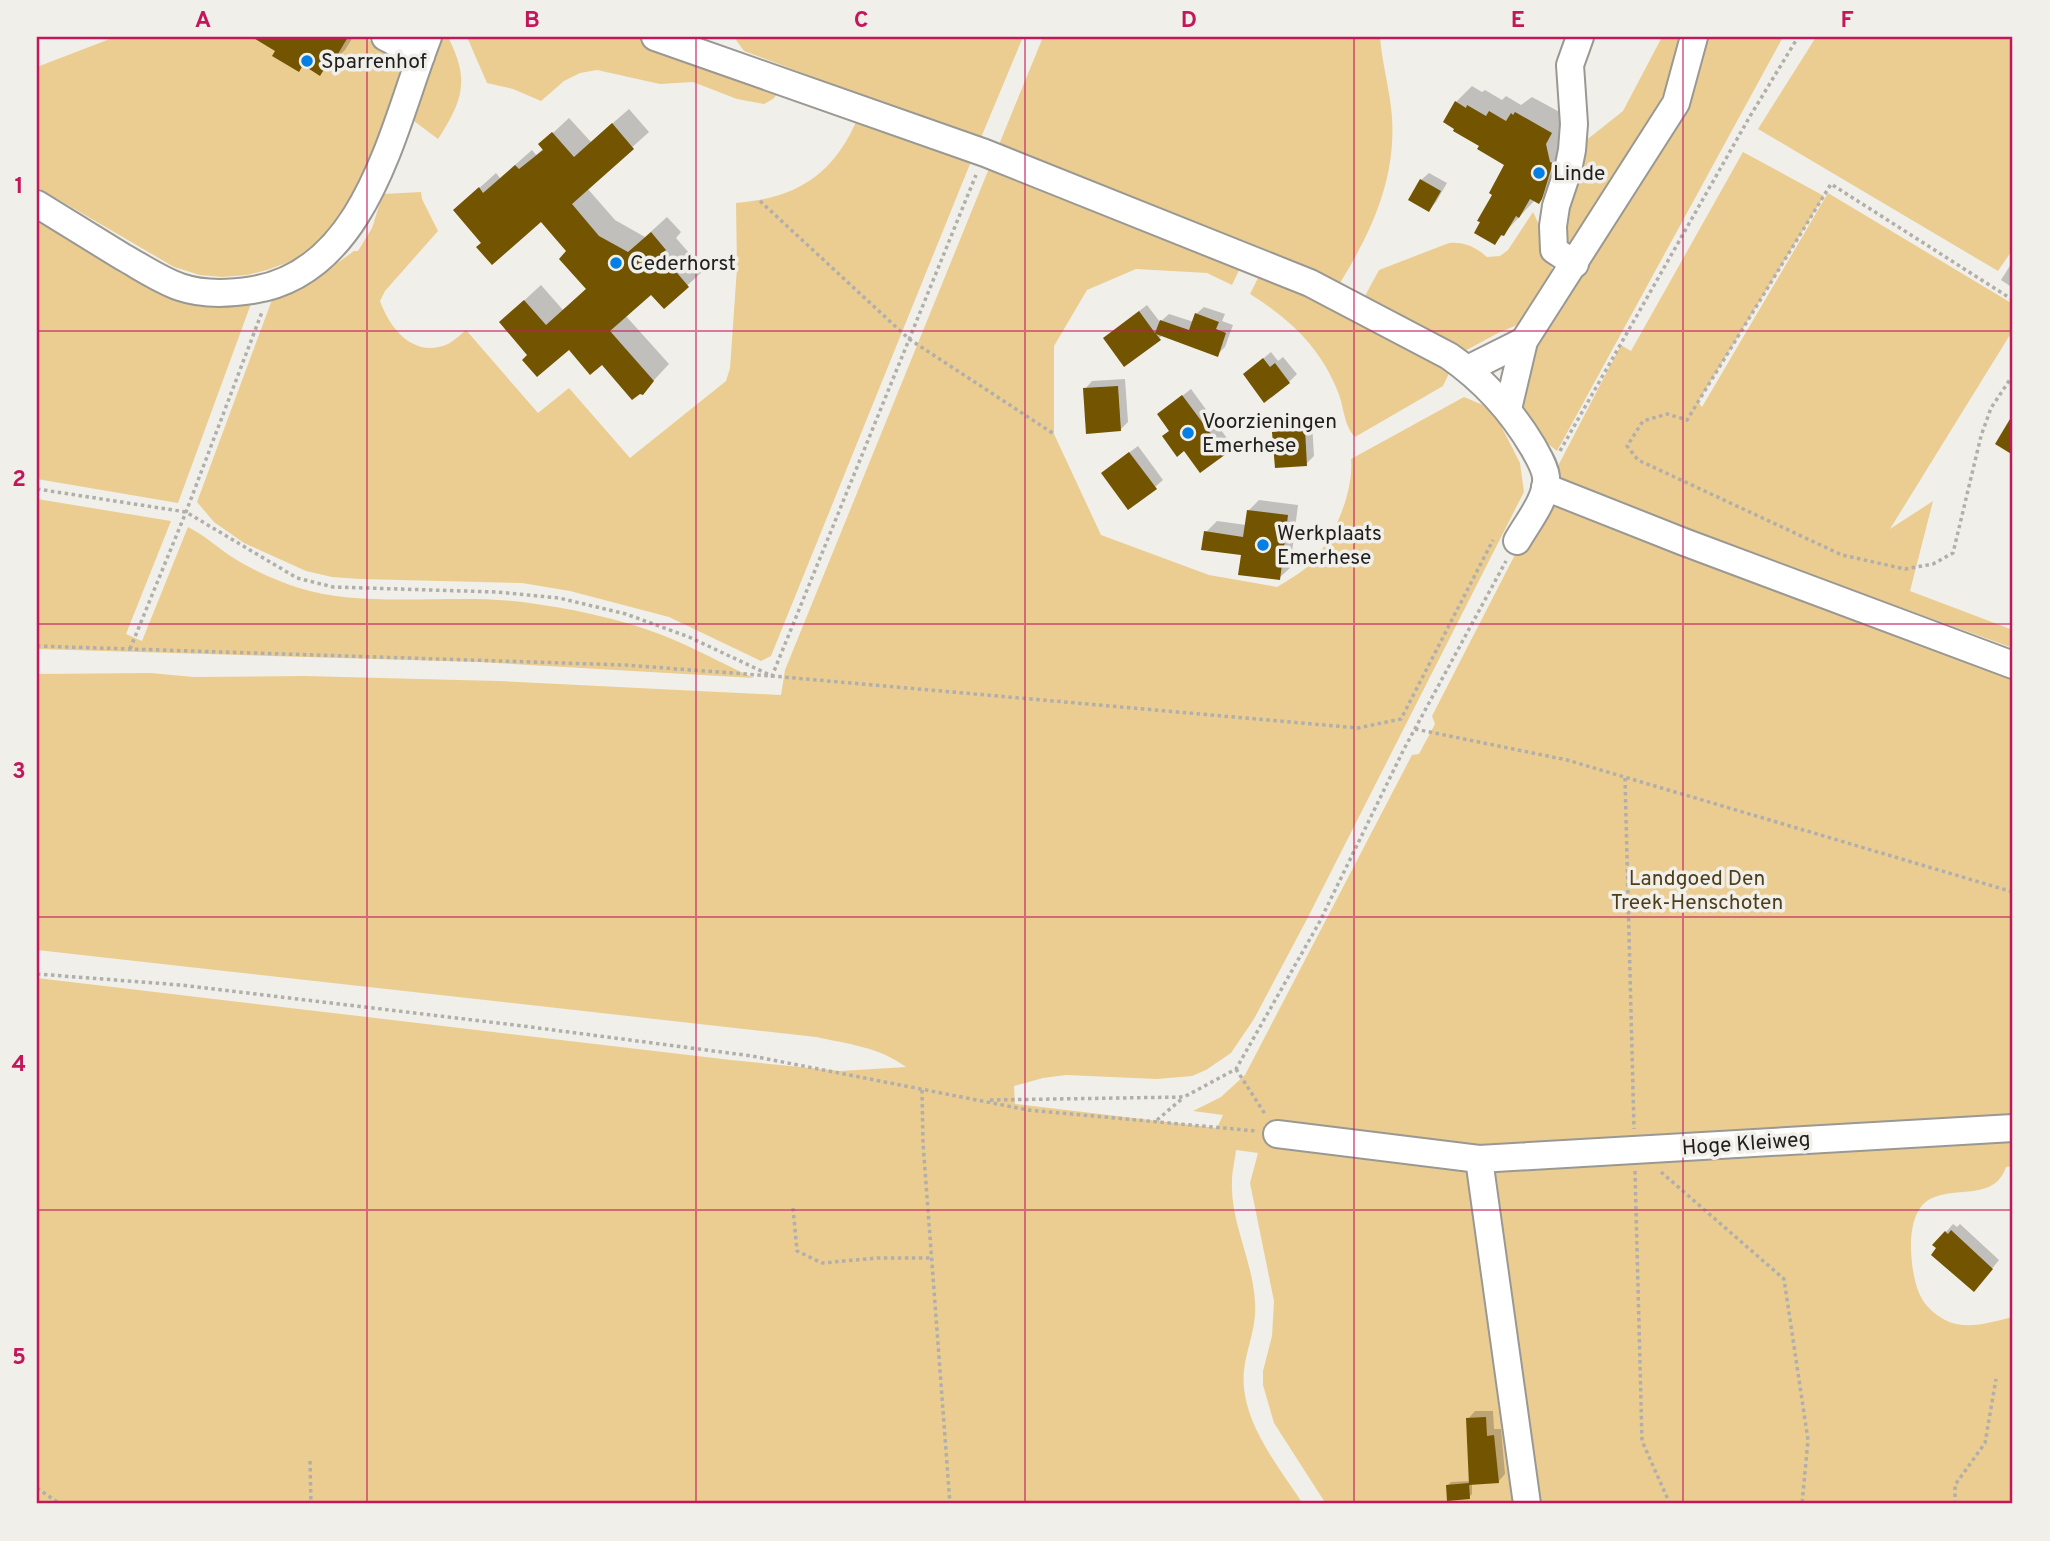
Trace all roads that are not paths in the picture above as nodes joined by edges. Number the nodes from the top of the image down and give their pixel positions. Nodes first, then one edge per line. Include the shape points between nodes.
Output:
1 (385, 37) edge
2 (655, 37) edge
3 (1580, 37) edge
4 (1694, 37) edge
5 (424, 46) edge
6 (37, 204) edge
7 (1575, 264) junction
8 (1524, 341) junction
9 (1468, 369) junction
10 (1508, 409) junction
11 (1545, 482) junction
12 (1505, 540) road end
13 (2013, 664) edge
14 (2013, 1128) edge
15 (1277, 1134) road end
16 (1479, 1159) junction
17 (1527, 1504) edge

1 - 5 street
2 - 9 street via 985,153 1310,283
3 - 7 street via 1570,65 1572,150 1553,226 1554,250
4 - 7 street via 1676,103
5 - 6 street via 377,179 354,220 330,249 271,287 208,293 178,286
7 - 8 street
8 - 9 street
8 - 10 street
9 - 10 street
10 - 11 street via 1536,453
11 - 12 street
11 - 13 street via 1684,542
14 - 16 street, Hoge Kleiweg
15 - 16 street, Hoge Kleiweg
16 - 17 street

